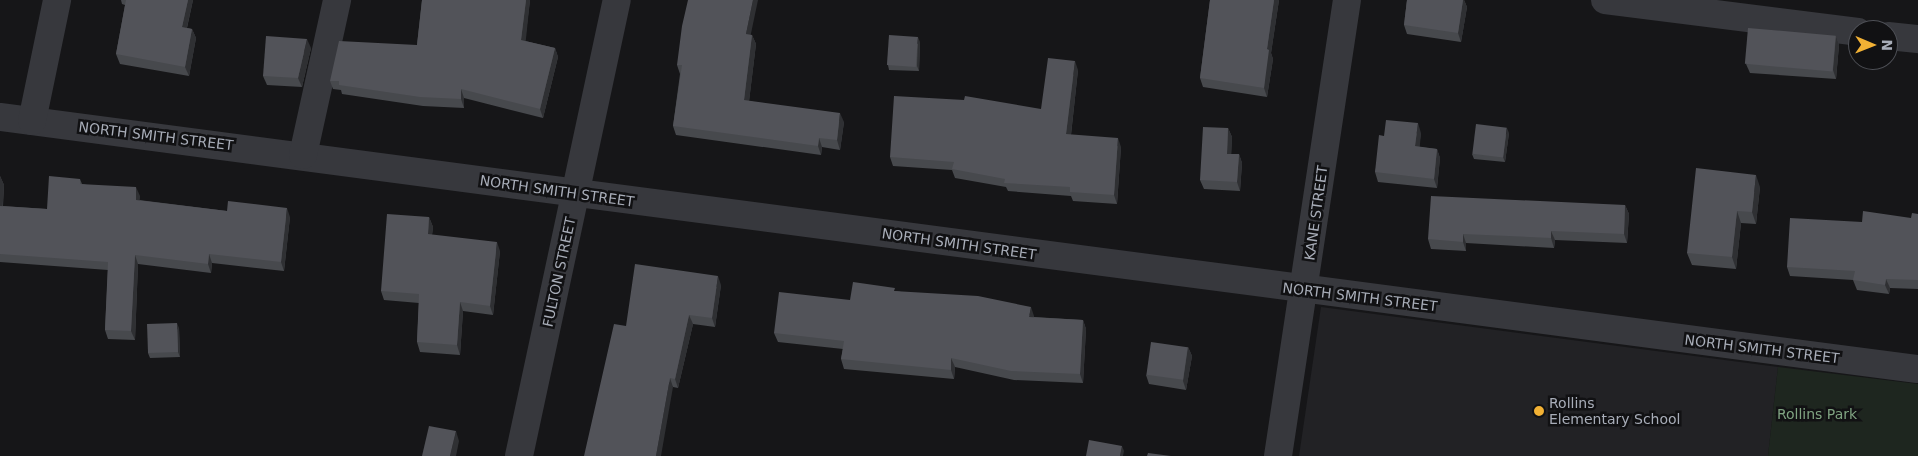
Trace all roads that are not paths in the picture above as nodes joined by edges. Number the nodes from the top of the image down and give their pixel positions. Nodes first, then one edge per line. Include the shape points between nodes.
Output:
1 (57, 0) edge
2 (337, 0) edge
3 (617, 0) edge
4 (1347, 0) edge
5 (1605, 0) edge
6 (1848, 31) edge
7 (1898, 37) edge
8 (1918, 39) edge
9 (0, 117) edge
10 (32, 121) junction
11 (303, 155) junction
12 (576, 194) junction
13 (1304, 290) junction
14 (1918, 369) edge
15 (519, 456) edge
16 (1278, 456) edge

1 - 10 street
2 - 11 street
3 - 12 street, FULTON STREET
4 - 13 street, KANE STREET
5 - 6 street
7 - 8 street
9 - 10 street, NORTH SMITH STREET
10 - 11 street, NORTH SMITH STREET
11 - 12 street, NORTH SMITH STREET
12 - 13 street, NORTH SMITH STREET
12 - 15 street, FULTON STREET
13 - 14 street, NORTH SMITH STREET
13 - 16 street, KANE STREET

